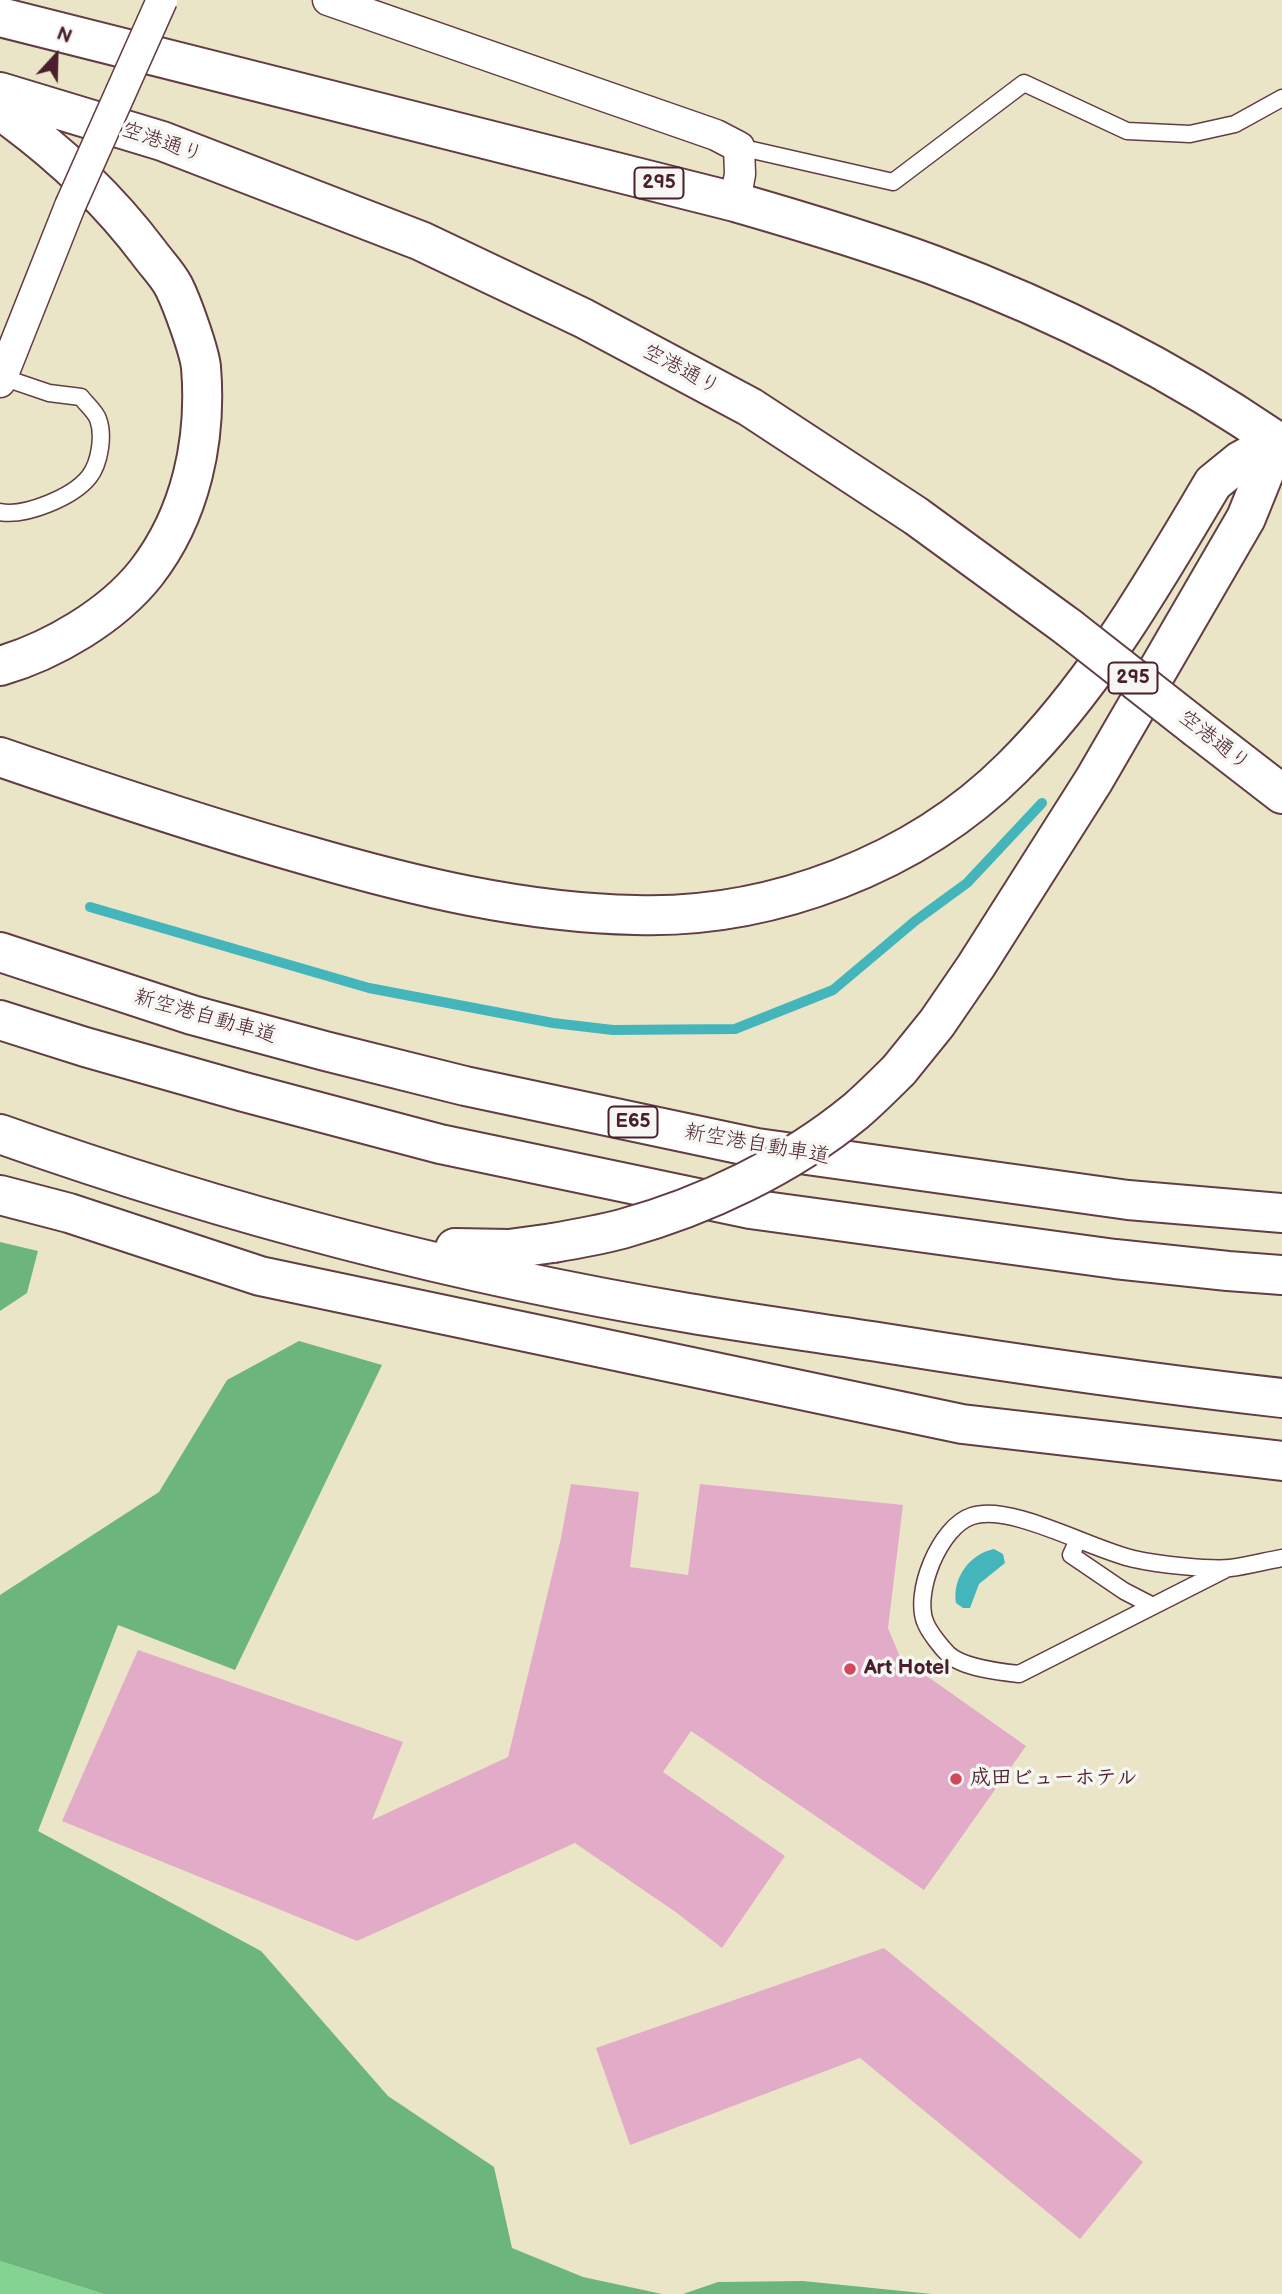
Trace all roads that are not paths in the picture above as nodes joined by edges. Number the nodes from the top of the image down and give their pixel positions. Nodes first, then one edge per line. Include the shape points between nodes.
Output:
1 (162, 0) edge
2 (328, 0) edge
3 (0, 17) edge
4 (0, 92) edge
5 (1282, 98) edge
6 (0, 110) edge
7 (738, 147) junction
8 (735, 202) junction
9 (1, 379) edge
10 (1280, 443) edge
11 (0, 512) edge
12 (0, 666) edge
13 (0, 757) edge
14 (1282, 794) edge
15 (0, 951) edge
16 (0, 1020) edge
17 (0, 1134) edge
18 (0, 1195) edge
19 (1282, 1213) edge
20 (273, 1220) junction
21 (1282, 1275) edge
22 (1282, 1398) edge
23 (1282, 1461) edge
24 (1078, 1540) junction
25 (1282, 1558) edge
26 (1227, 1568) junction
27 (1153, 1606) junction

1 - 9 street, bridge
2 - 7 street via 716,135
3 - 8 main road, 295
4 - 14 main road, 空港通り / 295, bridge via 174,146 421,242 583,318 750,407 916,516 1068,627
5 - 7 lane via 1235,124 1190,134 1127,131 1024,83 893,182
6 - 12 main road via 100,193 173,286 201,365 202,432 190,490 171,534 145,573 107,611 64,640
7 - 8 street
8 - 10 main road, 295 via 844,234 1014,298 1155,365
9 - 11 lane via 81,397 98,419 102,446 89,477 57,502 10,514
10 - 13 main road via 1240,461 1213,483 1087,684 1011,770 926,836 873,864 757,903 639,916 575,912 457,893 361,871 169,815
10 - 20 main road, bridge via 1246,518 1094,780 976,966 899,1070 855,1111 809,1145 745,1182 621,1229 553,1243 509,1249 413,1245
15 - 19 main road, 新空港自動車道 / E65 via 192,1015 325,1051 757,1148 1128,1200
16 - 21 main road via 440,1144 750,1209 1115,1259
17 - 20 main road
18 - 23 main road via 260,1276 962,1424
20 - 22 main road via 432,1260 686,1312 1004,1362
24 - 26 lane via 1134,1559
24 - 27 lane via 1071,1555
24 - 27 lane via 1003,1514 972,1516 948,1531 936,1555 922,1591 925,1623 949,1656 985,1670 1019,1674
25 - 26 lane
26 - 27 lane

